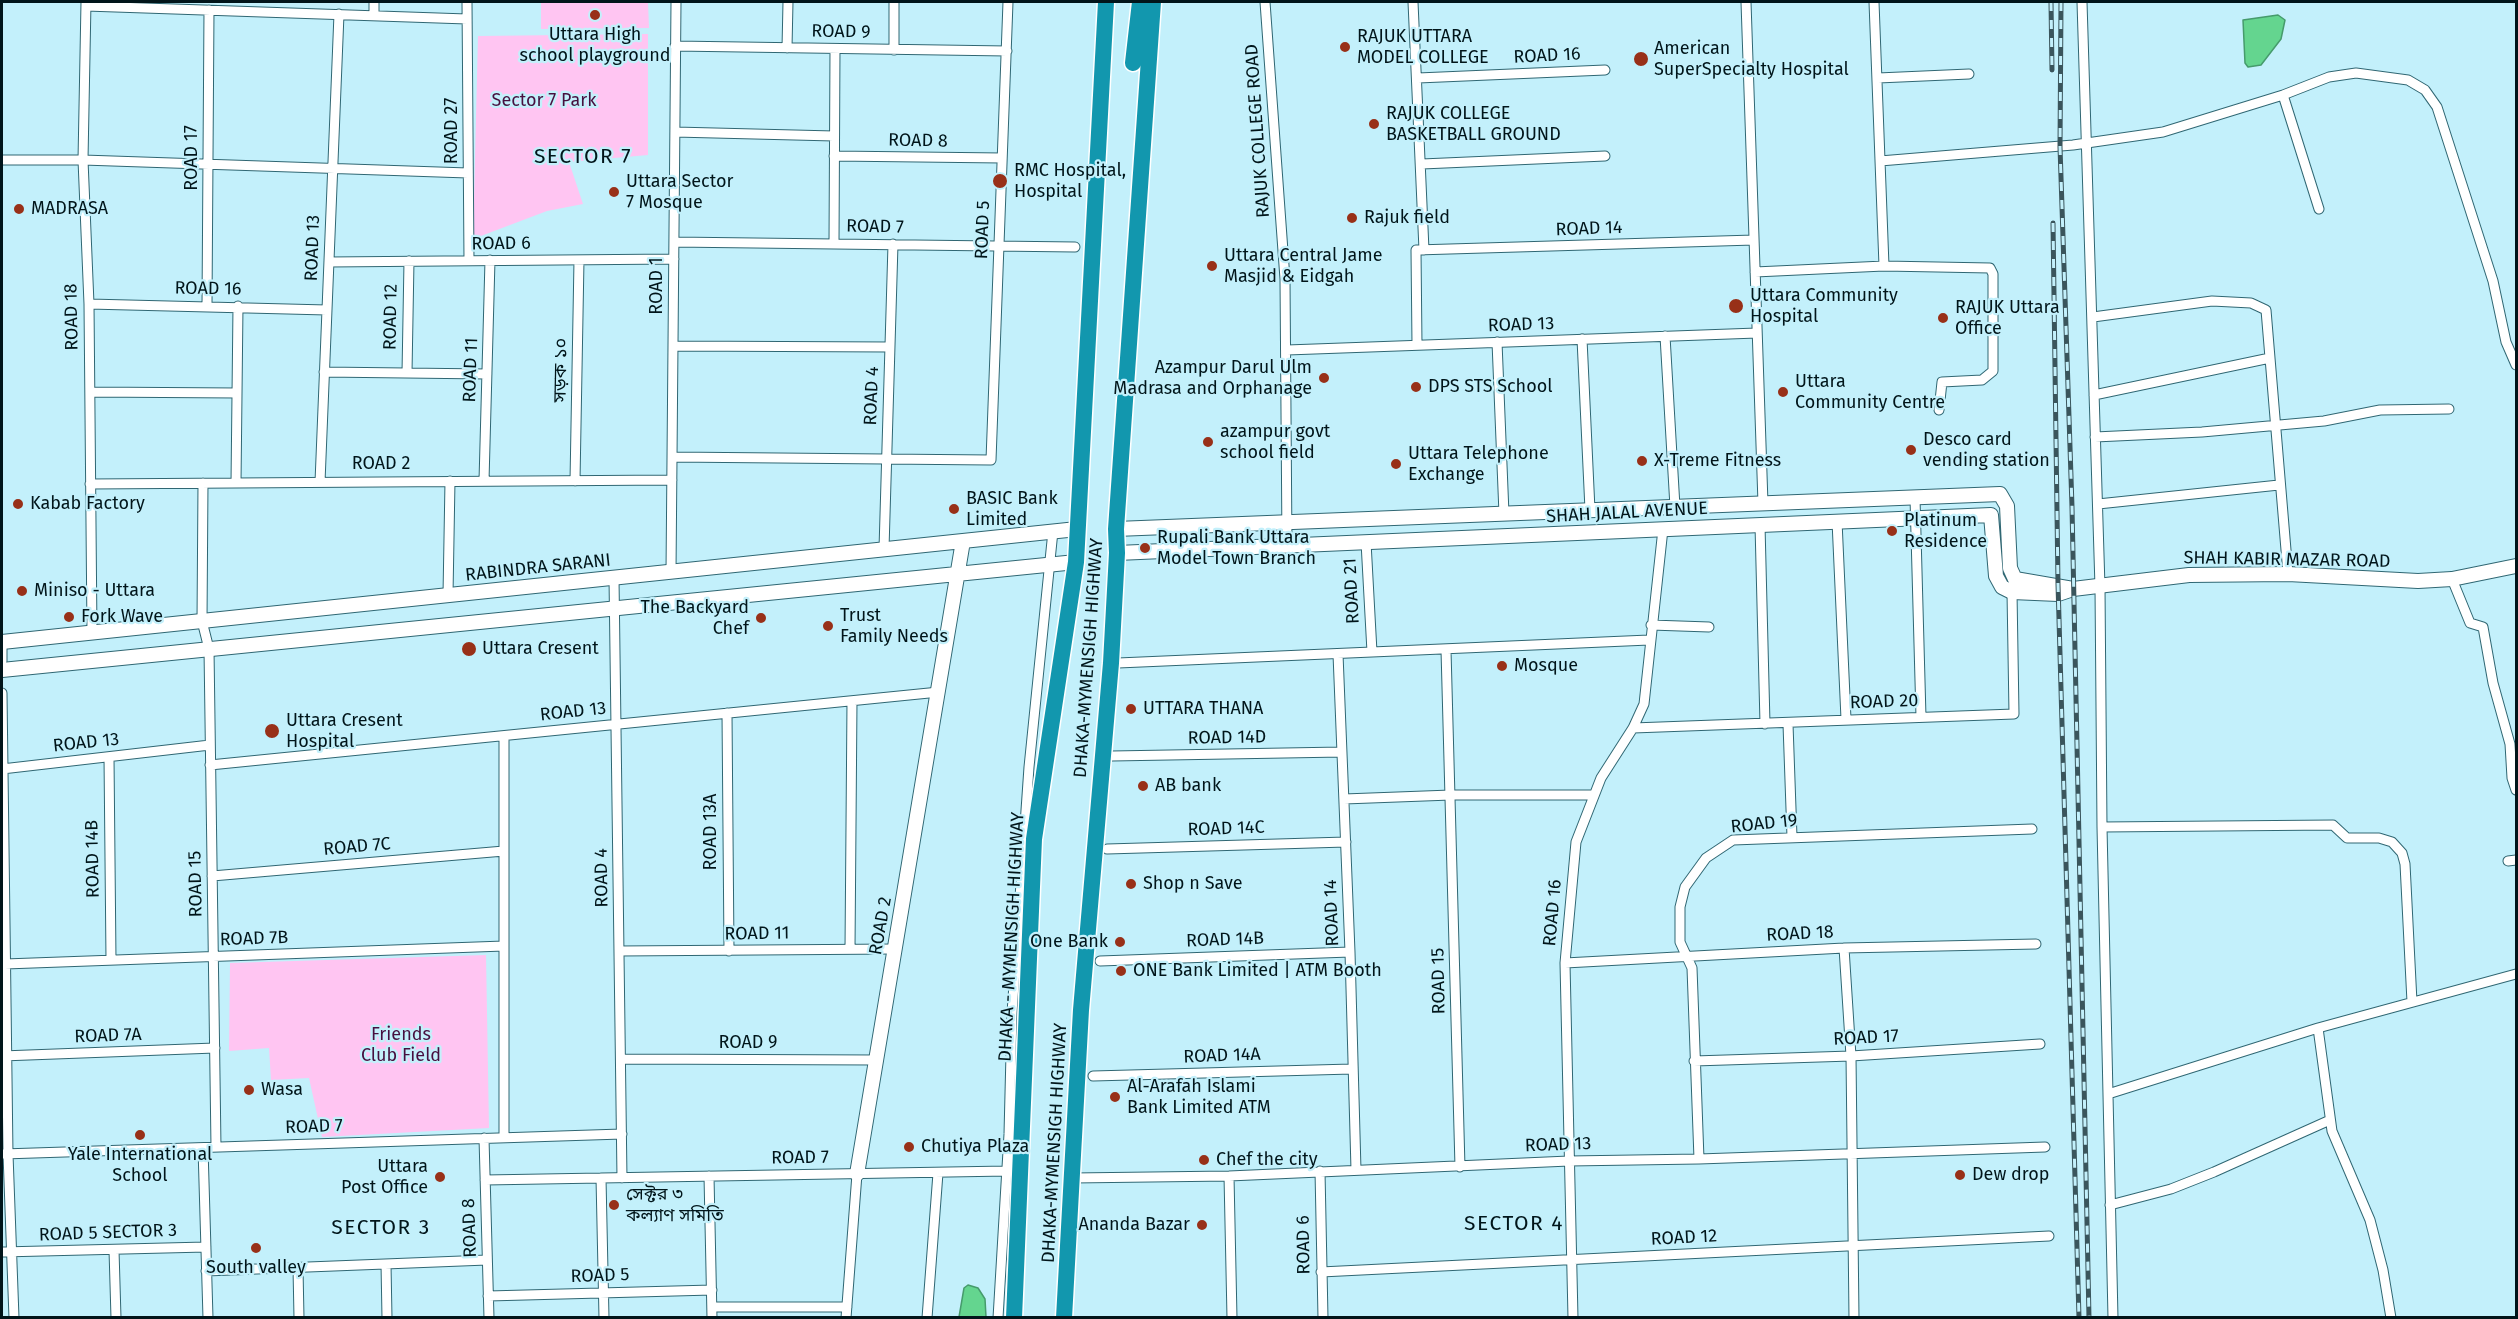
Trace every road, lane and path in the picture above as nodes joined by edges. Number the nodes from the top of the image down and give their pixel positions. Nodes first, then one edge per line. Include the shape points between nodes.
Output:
1 (374, 2) edge
2 (467, 2) edge
3 (676, 2) edge
4 (788, 2) edge
5 (894, 2) edge
6 (1008, 2) edge
7 (1106, 2) edge
8 (1153, 2) edge
9 (1265, 2) edge
10 (1413, 2) edge
11 (1746, 2) edge
12 (1874, 2) edge
13 (2082, 2) edge
14 (86, 4) edge
15 (1140, 8) edge
16 (209, 10) junction
17 (339, 14) junction
18 (374, 15) junction
19 (467, 19) junction
20 (675, 46) junction
21 (788, 48) junction
22 (835, 49) junction
23 (894, 50) junction
24 (1006, 51) junction
25 (1140, 67) junction
26 (1605, 70) dead end
27 (1969, 75) dead end
28 (1418, 78) junction
29 (1878, 78) junction
30 (2283, 95) junction
31 (675, 132) junction
32 (834, 136) junction
33 (2087, 142) junction
34 (834, 156) junction
35 (1605, 156) dead end
36 (1002, 158) junction
37 (2, 159) edge
38 (83, 159) junction
39 (1880, 161) junction
40 (208, 164) junction
41 (1422, 164) junction
42 (333, 168) junction
43 (468, 173) junction
44 (2319, 209) dead end
45 (1754, 240) junction
46 (674, 242) junction
47 (834, 243) junction
48 (893, 244) junction
49 (999, 246) junction
50 (1075, 247) dead end
51 (1424, 250) junction
52 (674, 259) junction
53 (490, 260) junction
54 (579, 260) junction
55 (409, 261) junction
56 (469, 261) junction
57 (329, 262) junction
58 (1884, 266) junction
59 (1755, 272) junction
60 (89, 304) junction
61 (207, 305) junction
62 (238, 306) junction
63 (327, 310) junction
64 (2093, 317) junction
65 (1757, 333) junction
66 (1665, 336) junction
67 (1582, 339) junction
68 (1497, 342) junction
69 (1417, 345) junction
70 (673, 346) junction
71 (890, 347) junction
72 (1287, 350) junction
73 (2270, 358) junction
74 (2517, 365) edge
75 (324, 372) junction
76 (407, 373) junction
77 (487, 374) junction
78 (90, 392) junction
79 (237, 393) junction
80 (2094, 395) junction
81 (2449, 409) dead end
82 (1940, 411) dead end
83 (2274, 425) junction
84 (2095, 437) junction
85 (672, 457) junction
86 (887, 458) junction
87 (575, 480) junction
88 (672, 480) junction
89 (484, 481) junction
90 (320, 482) junction
91 (450, 482) junction
92 (203, 483) junction
93 (236, 483) junction
94 (90, 484) junction
95 (2279, 485) junction
96 (1915, 498) junction
97 (1763, 504) junction
98 (2098, 504) junction
99 (1675, 507) junction
100 (1590, 510) junction
101 (1504, 514) junction
102 (1915, 518) junction
103 (1837, 521) junction
104 (1286, 522) junction
105 (1760, 525) junction
106 (1077, 529) junction
107 (1116, 529) junction
108 (1663, 529) junction
109 (1053, 531) junction
110 (963, 541) junction
111 (1366, 542) junction
112 (1287, 546) junction
113 (884, 549) junction
114 (1117, 553) junction
115 (1076, 562) junction
116 (1049, 565) junction
117 (2517, 566) edge
118 (671, 572) junction
119 (958, 574) junction
120 (2288, 574) junction
121 (614, 578) junction
122 (2452, 579) junction
123 (2058, 584) joint
124 (1368, 586) junction
125 (2100, 587) junction
126 (2073, 589) junction
127 (2012, 592) junction
128 (448, 595) junction
129 (614, 608) junction
130 (202, 621) junction
131 (1651, 625) junction
132 (1709, 627) dead end
133 (92, 633) junction
134 (1649, 640) junction
135 (2, 642) edge
136 (209, 649) junction
137 (1446, 650) junction
138 (1338, 654) junction
139 (2, 661) edge
140 (1118, 663) dead end
141 (2, 670) edge
142 (939, 692) junction
143 (2, 693) edge
144 (852, 700) junction
145 (727, 713) junction
146 (1921, 717) junction
147 (1846, 719) junction
148 (616, 724) junction
149 (1765, 724) junction
150 (1788, 724) junction
151 (1633, 728) junction
152 (504, 736) junction
153 (210, 745) junction
154 (1342, 752) junction
155 (1112, 756) dead end
156 (109, 757) junction
157 (210, 765) junction
158 (2, 769) edge
159 (2517, 790) edge
160 (1451, 795) junction
161 (1593, 795) junction
162 (1344, 799) junction
163 (2102, 827) junction
164 (2032, 829) dead end
165 (1792, 837) junction
166 (1346, 842) junction
167 (1107, 849) dead end
168 (504, 851) junction
169 (212, 876) junction
170 (2036, 944) dead end
171 (504, 946) junction
172 (1844, 948) junction
173 (850, 949) junction
174 (895, 949) junction
175 (619, 951) junction
176 (729, 951) junction
177 (1350, 952) junction
178 (213, 957) junction
179 (1687, 957) junction
180 (111, 960) junction
181 (1100, 961) dead end
182 (1565, 963) junction
183 (5, 964) junction
184 (2517, 974) edge
185 (2412, 1002) junction
186 (2318, 1028) junction
187 (2040, 1044) dead end
188 (215, 1048) junction
189 (4, 1056) edge
190 (1851, 1056) junction
191 (621, 1057) junction
192 (877, 1060) junction
193 (1694, 1061) junction
194 (1352, 1069) junction
195 (1093, 1076) dead end
196 (2108, 1094) junction
197 (2330, 1120) junction
198 (622, 1134) junction
199 (504, 1137) junction
200 (484, 1138) junction
201 (216, 1147) junction
202 (2045, 1147) dead end
203 (203, 1148) junction
204 (1853, 1153) junction
205 (5, 1154) edge
206 (1699, 1159) junction
207 (1569, 1161) junction
208 (1460, 1167) junction
209 (1356, 1170) junction
210 (1007, 1171) junction
211 (1320, 1171) junction
212 (938, 1173) junction
213 (857, 1174) junction
214 (709, 1176) junction
215 (1229, 1176) junction
216 (601, 1178) junction
217 (622, 1178) junction
218 (1073, 1178) junction
219 (485, 1180) junction
220 (2110, 1205) junction
221 (2049, 1236) dead end
222 (1854, 1245) junction
223 (206, 1247) junction
224 (114, 1250) junction
225 (6, 1252) edge
226 (487, 1260) junction
227 (1571, 1260) junction
228 (386, 1264) junction
229 (298, 1268) junction
230 (206, 1271) junction
231 (1321, 1272) junction
232 (712, 1290) junction
233 (604, 1293) junction
234 (488, 1296) junction
235 (712, 1307) junction
236 (847, 1307) junction
237 (14, 1317) edge
238 (116, 1317) edge
239 (208, 1317) edge
240 (299, 1317) edge
241 (387, 1317) edge
242 (489, 1317) edge
243 (604, 1317) edge
244 (712, 1317) edge
245 (846, 1317) edge
246 (927, 1317) edge
247 (998, 1317) edge
248 (1014, 1317) edge
249 (1064, 1317) edge
250 (1232, 1317) edge
251 (1323, 1317) edge
252 (1572, 1317) edge
253 (1854, 1317) edge
254 (2113, 1317) edge
255 (2391, 1317) edge

1 - 18 street
2 - 19 street, ROAD 27
3 - 20 street, ROAD 1
4 - 21 street
5 - 23 street
6 - 24 street, ROAD 5
7 - 106 highway, DHAKA-MYMENSIGH HIGHWAY
8 - 25 highway, DHAKA-MYMENSIGH HIGHWAY
9 - 72 street, RAJUK COLLEGE ROAD
10 - 28 street
11 - 45 street
12 - 29 street
13 - 33 street
14 - 16 street
14 - 38 street, ROAD 18
15 - 25 highway
16 - 17 street
16 - 40 street, ROAD 17
17 - 18 street
17 - 42 street, ROAD 13
18 - 19 street
19 - 43 street, ROAD 27
20 - 21 street, ROAD 9
20 - 31 street, ROAD 1
21 - 22 street, ROAD 9
22 - 23 street, ROAD 9
22 - 32 street
23 - 24 street, ROAD 9
24 - 36 street, ROAD 5
25 - 107 highway, DHAKA-MYMENSIGH HIGHWAY
26 - 28 street, ROAD 16
27 - 29 street
28 - 41 street
29 - 39 street
30 - 33 street via 2163,132
30 - 44 street
30 - 74 street via 2329,77 2356,73 2408,80 2425,90 2437,107 2493,281 2506,342
31 - 32 street
31 - 46 street, ROAD 1
32 - 34 street
33 - 39 street
33 - 64 street
34 - 36 street, ROAD 8
34 - 47 street
35 - 41 street
36 - 49 street, ROAD 5
37 - 38 street
38 - 40 street
38 - 60 street, ROAD 18
39 - 58 street
40 - 42 street
40 - 61 street, ROAD 17
41 - 51 street
42 - 43 street
42 - 57 street, ROAD 13
43 - 56 street, ROAD 27
45 - 51 street, ROAD 14
45 - 59 street
46 - 47 street, ROAD 7
46 - 52 street, ROAD 1
47 - 48 street, ROAD 7
48 - 49 street, ROAD 7
48 - 71 street, ROAD 4
49 - 50 street, ROAD 7
49 - 86 street, ROAD 5 via 991,460
51 - 69 street via 1416,250
52 - 54 street, ROAD 6
52 - 70 street, ROAD 1
53 - 54 street, ROAD 6
53 - 56 street, ROAD 6
53 - 77 street, ROAD 11
54 - 87 street, সড়ক ১০
55 - 56 street, ROAD 6
55 - 57 street, ROAD 6
55 - 76 street, ROAD 12
57 - 63 street, ROAD 13
58 - 59 street
58 - 82 street via 1984,266 1994,274 1993,371 1982,380 1941,382
59 - 65 street
60 - 61 street, ROAD 16
60 - 78 street, ROAD 18
61 - 62 street, ROAD 16
62 - 63 street, ROAD 16
62 - 79 street
63 - 75 street, ROAD 13
64 - 73 street via 2211,301 2250,303 2266,310
64 - 80 street
65 - 66 street, ROAD 13
65 - 97 street
66 - 67 street, ROAD 13
66 - 99 street
67 - 68 street, ROAD 13
67 - 100 street
68 - 69 street, ROAD 13
68 - 101 street
69 - 72 street, ROAD 13
70 - 71 street
70 - 85 street, ROAD 1
71 - 86 street, ROAD 4
72 - 104 street, RAJUK COLLEGE ROAD
73 - 80 street
73 - 83 street
75 - 76 street
75 - 90 street, ROAD 13
76 - 77 street
77 - 89 street, ROAD 11
78 - 79 street
78 - 94 street, ROAD 18
79 - 93 street
80 - 84 street
81 - 83 street via 2380,410 2324,421
83 - 84 street
83 - 95 street
84 - 98 street
85 - 86 street
85 - 88 street, ROAD 1
86 - 113 street, ROAD 4
87 - 88 street, ROAD 2
87 - 89 street, ROAD 2
88 - 118 street, ROAD 1
89 - 91 street, ROAD 2
90 - 91 street, ROAD 2
90 - 93 street, ROAD 2
91 - 128 street
92 - 93 street, ROAD 2
92 - 94 street, ROAD 2
92 - 130 street, ROAD 15
94 - 133 street, ROAD 18
95 - 98 street
95 - 120 street
96 - 97 street, SHAH JALAL AVENUE
96 - 102 street
96 - 123 street, SHAH JALAL AVENUE via 2000,494 2010,519 2012,574 2022,582
97 - 99 street, SHAH JALAL AVENUE
98 - 125 street
99 - 100 street, SHAH JALAL AVENUE
100 - 101 street, SHAH JALAL AVENUE
101 - 104 street, SHAH JALAL AVENUE
102 - 103 street, SHAH JALAL AVENUE
102 - 127 street, SHAH JALAL AVENUE via 1991,515 1996,576 2002,587
102 - 146 street
103 - 105 street, SHAH JALAL AVENUE
103 - 147 street
104 - 107 street, SHAH JALAL AVENUE
104 - 112 street, RAJUK COLLEGE ROAD
105 - 108 street, SHAH JALAL AVENUE
105 - 149 street
106 - 109 street, RABINDRA SARANI
106 - 115 highway, DHAKA-MYMENSIGH HIGHWAY
107 - 114 highway, DHAKA-MYMENSIGH HIGHWAY
108 - 111 street, SHAH JALAL AVENUE
108 - 131 street, ROAD 16
109 - 110 street, RABINDRA SARANI
109 - 116 street
110 - 113 street, RABINDRA SARANI
110 - 119 street, ROAD 2
111 - 112 street, SHAH JALAL AVENUE
111 - 124 street, ROAD 21
112 - 114 street, SHAH JALAL AVENUE
113 - 118 street, RABINDRA SARANI
114 - 218 highway, DHAKA-MYMENSIGH HIGHWAY
115 - 116 street
115 - 248 highway, DHAKA - MYMENSIGH HIGHWAY via 1034,839
116 - 119 street
116 - 210 street via 1029,767 1012,1013
117 - 122 street, SHAH KABIR MAZAR ROAD
118 - 121 street, RABINDRA SARANI
119 - 129 street
119 - 142 street, ROAD 2
120 - 122 street, SHAH KABIR MAZAR ROAD via 2418,581
120 - 125 street, SHAH KABIR MAZAR ROAD via 2189,575
121 - 128 street, RABINDRA SARANI
121 - 129 street, ROAD 4
122 - 159 street via 2470,623 2483,627
123 - 126 street, SHAH KABIR MAZAR ROAD
124 - 137 street, ROAD 21 via 1372,652
124 - 138 street, ROAD 21 via 1372,652
125 - 126 street, SHAH KABIR MAZAR ROAD
125 - 163 street
126 - 127 street via 2058,594
127 - 146 street, ROAD 20 via 2014,714
128 - 130 street, RABINDRA SARANI
129 - 136 street
129 - 148 street, ROAD 4
130 - 133 street, RABINDRA SARANI
130 - 136 street, ROAD 15
131 - 132 street
131 - 134 street, ROAD 16
133 - 135 street, RABINDRA SARANI
134 - 137 street, ROAD 21
134 - 151 street, ROAD 16 via 1644,704
135 - 139 street
136 - 141 street
136 - 153 street, ROAD 15
137 - 160 street, ROAD 15
138 - 140 street, ROAD 21
138 - 154 street, ROAD 14
142 - 144 street, ROAD 13
142 - 174 street, ROAD 2
143 - 158 street
144 - 145 street, ROAD 13
144 - 173 street
145 - 148 street, ROAD 13
145 - 176 street, ROAD 13A
146 - 147 street, ROAD 20
147 - 150 street, ROAD 20
148 - 152 street, ROAD 13
148 - 175 street, ROAD 4
149 - 150 street, ROAD 20
149 - 151 street, ROAD 20
150 - 165 street
151 - 161 street, ROAD 16
152 - 157 street, ROAD 13
152 - 168 street
153 - 156 street, ROAD 13
153 - 157 street, ROAD 15
154 - 155 street, ROAD 14D
154 - 162 street, ROAD 14
156 - 158 street, ROAD 13
156 - 180 street, ROAD 14B
157 - 169 street, ROAD 15
158 - 183 street
160 - 161 street
160 - 162 street
160 - 208 street, ROAD 15
161 - 182 street, ROAD 16 via 1576,842
162 - 166 street, ROAD 14
163 - 185 street via 2333,825 2347,838 2392,842 2402,853 2405,864
163 - 196 street
164 - 165 street, ROAD 19
165 - 179 street, ROAD 19 via 1732,840 1706,858 1686,887 1680,907 1680,942
166 - 167 street, ROAD 14C
166 - 177 street, ROAD 14
168 - 169 street, ROAD 7C
168 - 171 street
169 - 178 street, ROAD 15
170 - 172 street, ROAD 18
171 - 178 street, ROAD 7B
171 - 199 street
172 - 179 street, ROAD 18
172 - 190 street
173 - 174 street, ROAD 11
173 - 176 street, ROAD 11
174 - 192 street, ROAD 2
175 - 176 street, ROAD 11
175 - 191 street, ROAD 4
177 - 181 street, ROAD 14B
177 - 194 street, ROAD 14
178 - 180 street, ROAD 7B
178 - 188 street, ROAD 15
179 - 182 street, ROAD 18
179 - 193 street, ROAD 19 via 1692,968
180 - 183 street, ROAD 7B
182 - 207 street, ROAD 16
183 - 189 street
184 - 185 street
185 - 186 street
186 - 196 street
186 - 197 street
187 - 190 street, ROAD 17
188 - 189 street, ROAD 7A
188 - 201 street, ROAD 15
189 - 205 street
190 - 193 street, ROAD 17
190 - 204 street
191 - 192 street, ROAD 9
191 - 198 street, ROAD 4
192 - 213 street, ROAD 2
193 - 206 street, ROAD 19
194 - 195 street, ROAD 14A
194 - 209 street, ROAD 14
196 - 220 street
197 - 220 street via 2182,1185
197 - 255 street via 2370,1220
198 - 199 street, ROAD 7
198 - 217 street, ROAD 4
199 - 200 street, ROAD 7
200 - 201 street, ROAD 7
200 - 219 street, ROAD 8
201 - 203 street, ROAD 7
202 - 204 street, ROAD 13
203 - 205 street, ROAD 7
203 - 223 street
204 - 206 street, ROAD 13
204 - 222 street
205 - 225 street
206 - 207 street, ROAD 13
207 - 208 street, ROAD 13
207 - 227 street, ROAD 16
208 - 209 street, ROAD 13
209 - 211 street, ROAD 13
210 - 212 street, ROAD 7
210 - 247 street
211 - 215 street, ROAD 13
211 - 231 street, ROAD 6
212 - 213 street, ROAD 7
212 - 246 street
213 - 214 street, ROAD 7
213 - 236 street, ROAD 2
214 - 217 street, ROAD 7
214 - 232 street
215 - 218 street, ROAD 13
215 - 250 street
216 - 217 street, ROAD 7
216 - 219 street, ROAD 7
216 - 233 street
218 - 249 highway, DHAKA-MYMENSIGH HIGHWAY
219 - 226 street, ROAD 8
220 - 254 street
221 - 222 street, ROAD 12
222 - 227 street, ROAD 12
222 - 253 street
223 - 224 street, ROAD 5 SECTOR 3
223 - 230 street
224 - 225 street, ROAD 5 SECTOR 3
224 - 238 street
225 - 237 street
226 - 228 street
226 - 234 street, ROAD 8
227 - 231 street, ROAD 12
227 - 252 street, ROAD 16
228 - 229 street
228 - 241 street
229 - 230 street
229 - 240 street
230 - 239 street
231 - 251 street, ROAD 6
232 - 233 street, ROAD 5
232 - 235 street
233 - 234 street, ROAD 5
233 - 243 street
234 - 242 street, ROAD 8
235 - 236 street
235 - 244 street
236 - 245 street, ROAD 2

